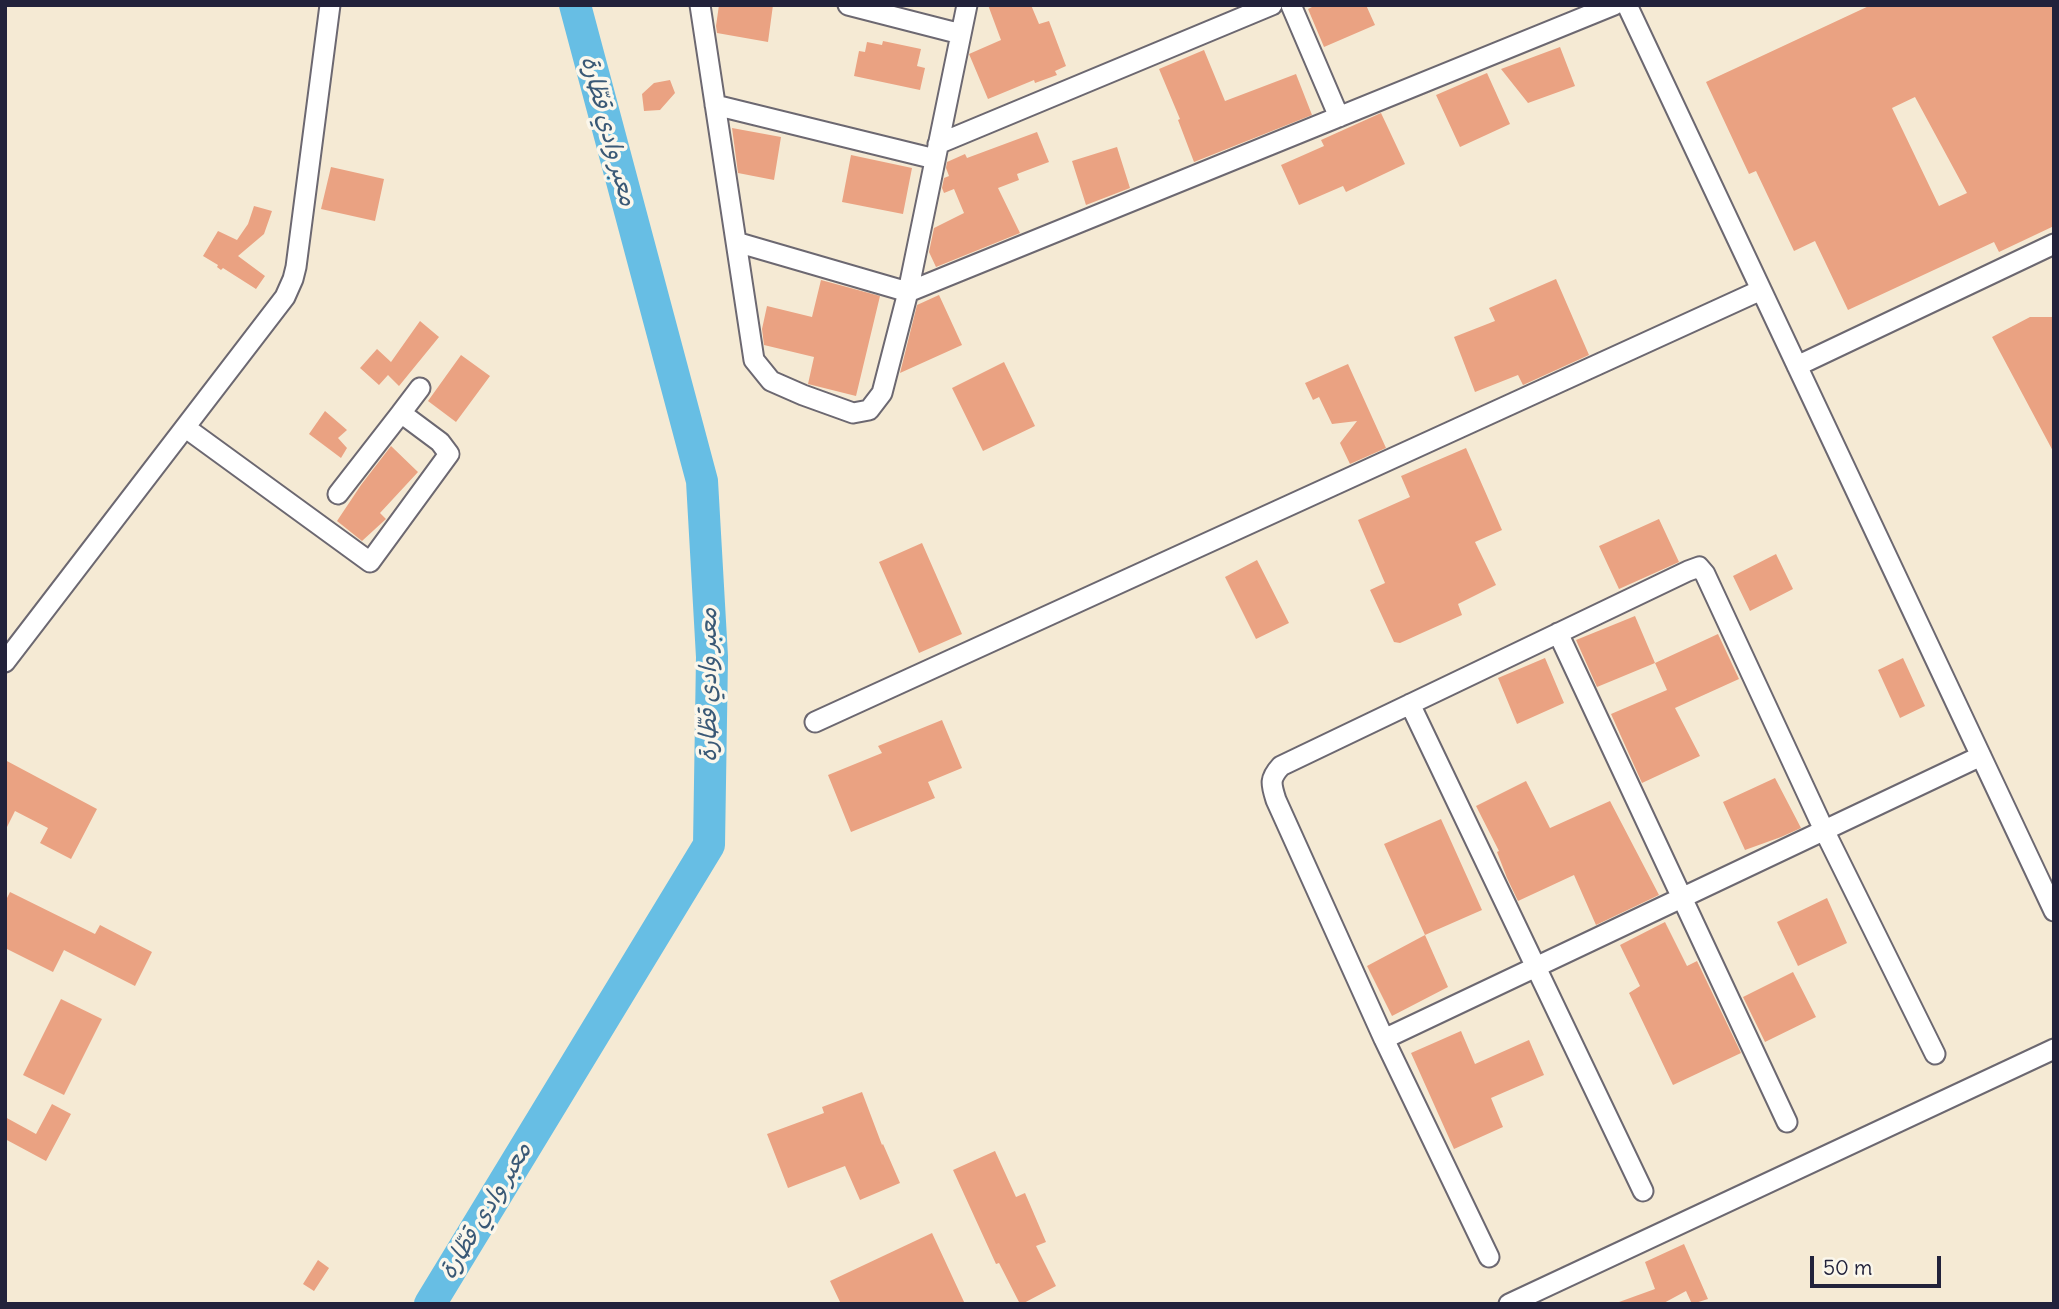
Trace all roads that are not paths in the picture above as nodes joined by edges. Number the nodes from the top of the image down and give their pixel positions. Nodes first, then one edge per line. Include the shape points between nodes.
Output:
1 (330, 5) edge
2 (700, 5) edge
3 (848, 5) edge
4 (967, 5) edge
5 (1272, 5) edge
6 (1292, 5) edge
7 (1614, 5) edge
8 (1627, 5) edge
9 (961, 34) junction
10 (715, 105) junction
11 (1339, 117) junction
12 (937, 151) junction
13 (736, 242) junction
14 (2054, 244) edge
15 (1761, 290) junction
16 (908, 292) junction
17 (1797, 366) junction
18 (420, 388) dead end
19 (401, 413) junction
20 (186, 428) junction
21 (338, 494) dead end
22 (1558, 633) junction
23 (5, 662) edge
24 (1410, 704) junction
25 (816, 722) dead end
26 (1981, 756) junction
27 (1824, 830) junction
28 (1680, 898) junction
29 (2054, 911) edge
30 (1536, 967) junction
31 (1384, 1039) junction
32 (2054, 1049) edge
33 (1935, 1054) dead end
34 (1787, 1122) dead end
35 (1643, 1191) dead end
36 (1489, 1257) dead end
37 (1509, 1304) edge

1 - 20 street via 293,279 285,297
2 - 10 street
3 - 9 street
4 - 9 street
5 - 12 street
6 - 11 street
7 - 11 street
8 - 15 street
9 - 12 street
10 - 12 street
10 - 13 street
11 - 16 street
12 - 16 street
13 - 16 street
13 - 16 street via 754,360 771,381 853,413 869,410 882,393
14 - 17 street
15 - 17 street
15 - 25 street
17 - 26 street
18 - 19 street
19 - 20 street via 449,454 370,562
19 - 21 street
20 - 23 street
22 - 24 street
22 - 27 street via 1699,568
22 - 28 street
24 - 30 street
24 - 31 street via 1281,766 1273,774 1272,785
26 - 27 street
26 - 29 street
27 - 28 street
27 - 33 street
28 - 30 street
28 - 34 street
30 - 31 street
30 - 35 street
31 - 36 street
32 - 37 street

